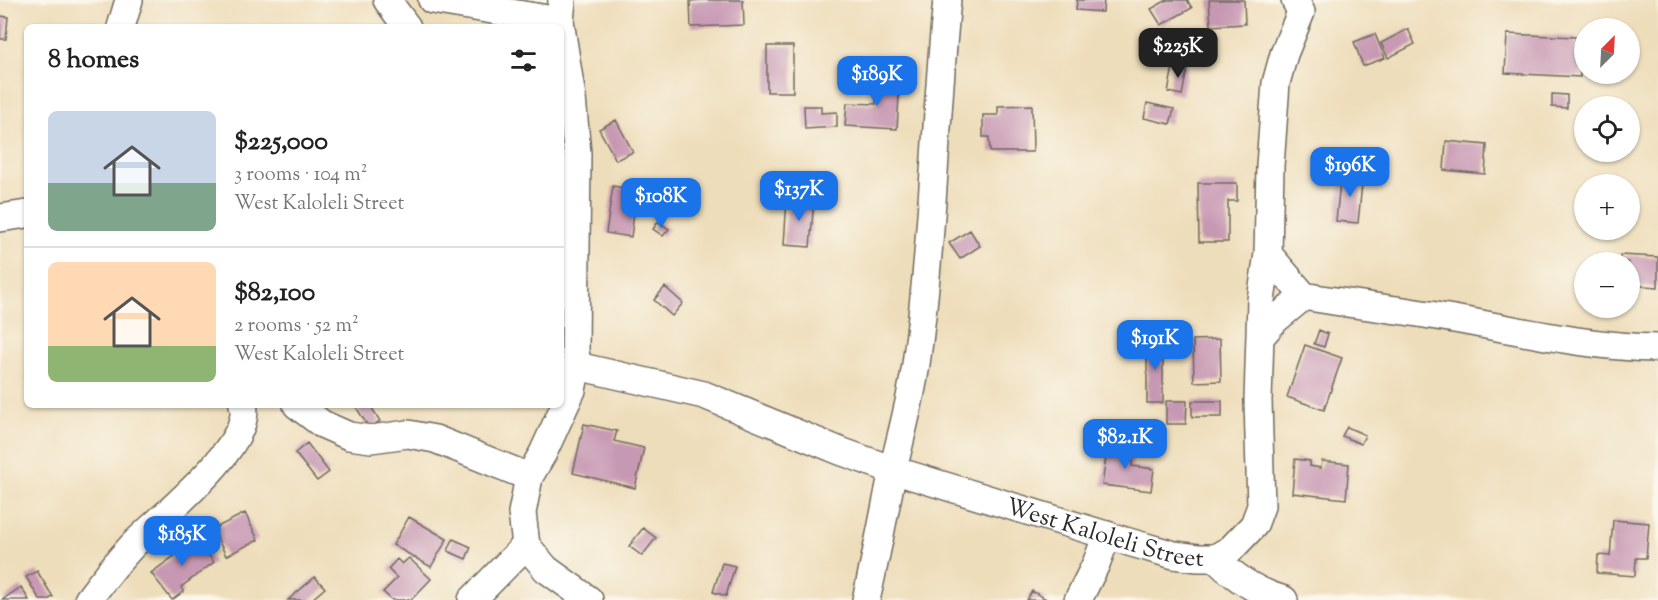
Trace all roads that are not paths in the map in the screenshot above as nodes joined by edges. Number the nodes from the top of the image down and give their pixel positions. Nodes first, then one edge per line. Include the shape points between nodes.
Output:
1 (129, 0) edge
2 (387, 0) edge
3 (432, 0) edge
4 (947, 0) edge
5 (1303, 4) edge
6 (561, 11) edge
7 (122, 24) edge
8 (405, 24) edge
9 (564, 33) edge
10 (24, 214) edge
11 (0, 218) edge
12 (568, 247) edge
13 (1268, 254) junction
14 (1304, 296) junction
15 (1261, 336) junction
16 (1658, 348) edge
17 (571, 353) edge
18 (564, 407) edge
19 (244, 408) edge
20 (301, 408) edge
21 (564, 408) edge
22 (893, 470) junction
23 (529, 477) junction
24 (1107, 535) junction
25 (526, 545) junction
26 (1215, 558) junction
27 (92, 598) edge
28 (472, 600) edge
29 (590, 600) edge
30 (866, 600) edge
31 (1078, 600) edge
32 (1284, 600) edge

1 - 7 street
2 - 8 street
3 - 6 street
4 - 22 street via 932,216 916,362
5 - 13 street, West Kaloleli Street via 1276,83
9 - 12 street via 577,153
10 - 11 street
12 - 17 street
13 - 14 street
13 - 15 street, West Kaloleli Street via 1261,300
14 - 15 street
14 - 16 street via 1629,348
15 - 26 street, West Kaloleli Street via 1257,401 1261,506 1254,525 1231,549
17 - 18 street via 572,390
17 - 22 street, West Kaloleli Street via 704,395
19 - 27 street via 240,431 228,452 134,544 108,572
20 - 23 street via 322,424 350,436 371,439 408,434 435,439
21 - 23 street
22 - 24 street, West Kaloleli Street
22 - 30 street
23 - 25 street via 522,513
24 - 26 street, West Kaloleli Street via 1174,555
24 - 31 street
25 - 28 street
25 - 29 street via 546,569
26 - 32 street via 1234,576

